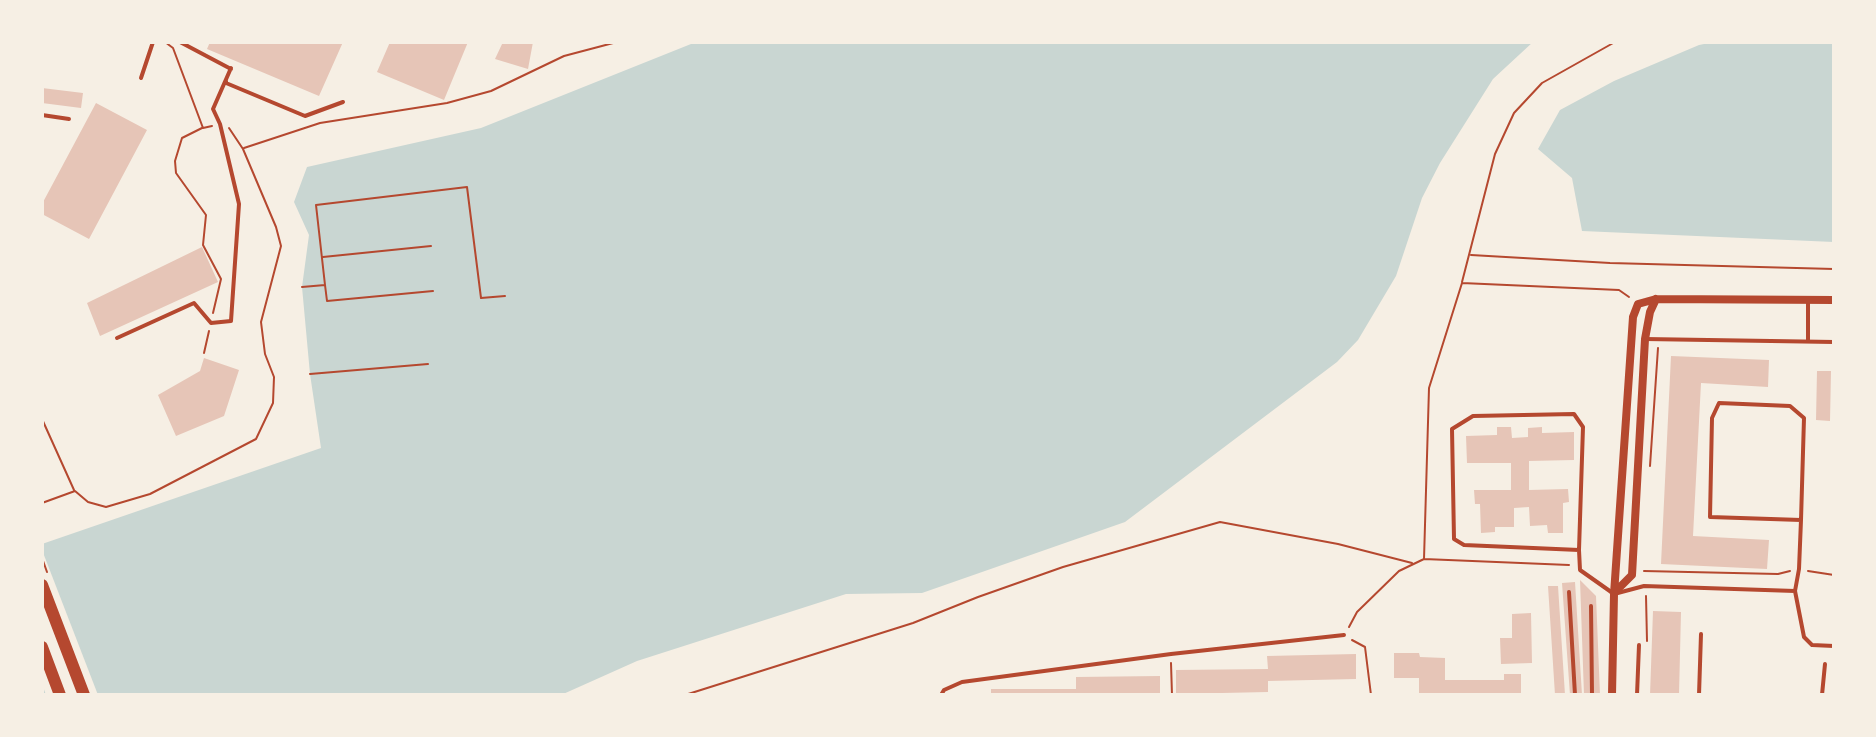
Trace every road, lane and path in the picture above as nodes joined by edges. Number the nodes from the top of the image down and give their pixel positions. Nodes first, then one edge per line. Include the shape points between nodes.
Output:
1 (153, 42) edge
2 (180, 42) edge
3 (617, 42) edge
4 (1615, 42) edge
5 (141, 78) dead end
6 (226, 83) junction
7 (343, 102) dead end
8 (42, 115) edge
9 (69, 119) dead end
10 (203, 128) dead end
11 (243, 149) dead end
12 (431, 246) dead end
13 (1471, 255) junction
14 (322, 257) junction
15 (1834, 269) edge
16 (1462, 283) junction
17 (325, 285) junction
18 (302, 287) dead end
19 (433, 291) dead end
20 (505, 296) dead end
21 (1656, 299) junction
22 (1808, 299) junction
23 (1834, 300) edge
24 (1638, 304) junction
25 (211, 323) junction
26 (117, 338) dead end
27 (1658, 338) junction
28 (1645, 339) junction
29 (1808, 342) junction
30 (1834, 342) edge
31 (204, 353) dead end
32 (428, 364) dead end
33 (310, 374) dead end
34 (42, 419) edge
35 (1649, 478) dead end
36 (75, 491) junction
37 (150, 494) dead end
38 (42, 503) edge
39 (1801, 520) junction
40 (1579, 550) junction
41 (1424, 559) junction
42 (1412, 563) junction
43 (1799, 569) junction
44 (1580, 570) junction
45 (1834, 575) edge
46 (42, 585) edge
47 (1644, 586) junction
48 (1795, 591) junction
49 (1569, 592) dead end
50 (1614, 594) junction
51 (1591, 606) dead end
52 (1701, 634) dead end
53 (1344, 635) junction
54 (1639, 645) dead end
55 (1834, 646) edge
56 (42, 647) edge
57 (1647, 650) dead end
58 (1171, 654) junction
59 (1825, 664) dead end
60 (60, 695) edge
61 (84, 695) edge
62 (685, 695) edge
63 (941, 695) edge
64 (1172, 695) edge
65 (1371, 695) edge
66 (1575, 695) edge
67 (1592, 695) edge
68 (1612, 695) edge
69 (1637, 695) edge
70 (1699, 695) edge
71 (1822, 695) edge

1 - 5 lane
2 - 6 lane via 231,68
3 - 11 path via 564,56 491,91 320,123
4 - 13 path via 1542,83 1514,113 1495,154
6 - 7 lane via 305,116
6 - 25 lane via 213,109 239,204 239,232 231,321
8 - 9 lane
10 - 25 path via 182,138 175,161 176,173 206,215 203,245 221,279
12 - 14 path
13 - 15 path
13 - 16 path
14 - 17 path
14 - 20 path via 316,205 467,187 481,298
16 - 24 path via 1619,290
16 - 41 path via 1429,388
17 - 18 path
17 - 19 path via 327,301
21 - 22 street
21 - 24 street
21 - 28 street
22 - 23 street
22 - 29 lane
24 - 50 street
25 - 26 lane via 194,303
25 - 31 path
27 - 28 lane
27 - 29 lane
27 - 35 path
28 - 50 street via 1632,575
29 - 30 lane
32 - 33 path
34 - 36 path
36 - 37 path via 106,507
36 - 38 path
39 - 39 lane via 1710,517 1712,418 1719,403 1790,406 1804,418
39 - 43 lane
40 - 40 lane via 1464,545 1454,539 1452,429 1473,416 1574,414 1583,427
40 - 44 lane
41 - 42 path
41 - 44 path via 1567,564
42 - 53 path via 1357,612
42 - 62 path via 1220,522 1063,567 913,623
43 - 45 path
43 - 47 path via 1778,574 1644,571
43 - 48 lane
44 - 50 lane
46 - 61 highway
47 - 48 lane
47 - 50 lane
47 - 57 path
48 - 55 lane via 1804,637 1812,645
49 - 66 lane
50 - 68 street
51 - 67 lane
52 - 70 lane
53 - 58 lane
53 - 65 path via 1365,647
54 - 69 lane
56 - 60 highway
58 - 63 lane via 962,682
58 - 64 path
59 - 71 lane

